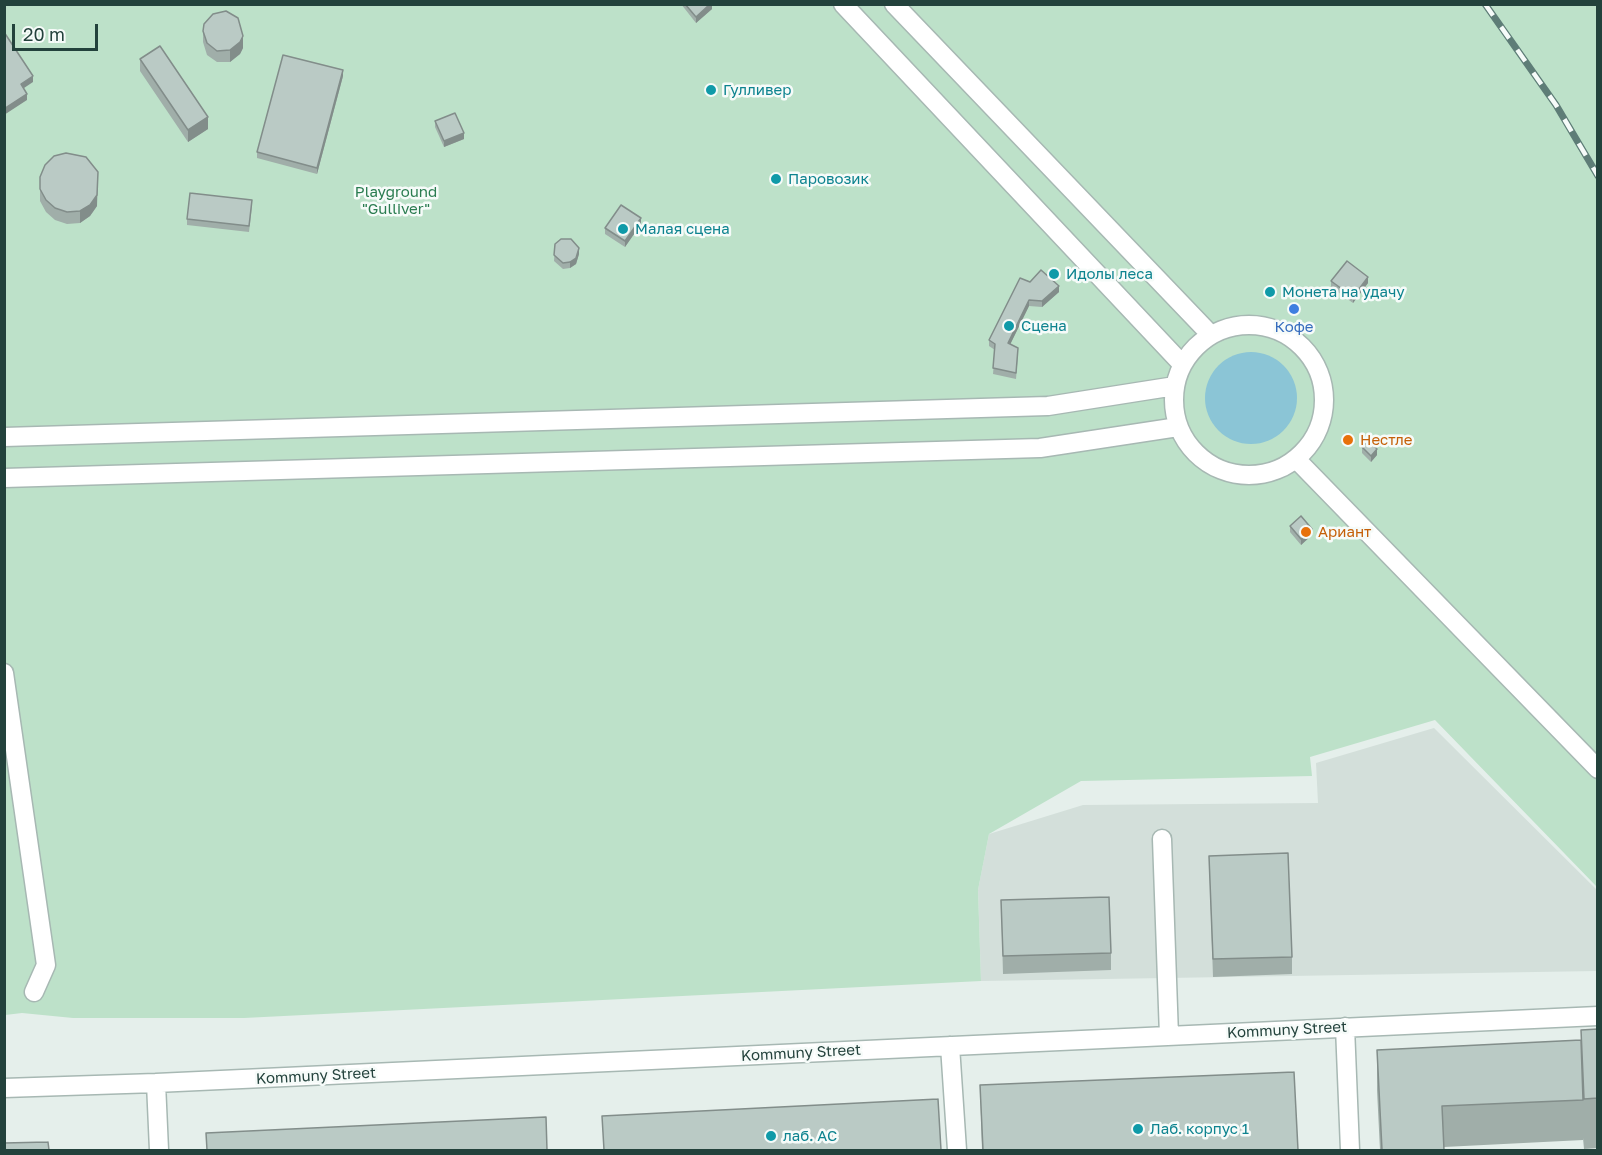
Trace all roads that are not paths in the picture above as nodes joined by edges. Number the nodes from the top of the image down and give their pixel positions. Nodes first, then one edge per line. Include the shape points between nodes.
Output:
1 (843, 4) edge
2 (894, 4) edge
3 (1211, 335) junction
4 (1182, 364) junction
5 (1175, 386) junction
6 (1178, 427) junction
7 (4, 436) edge
8 (1297, 460) junction
9 (4, 478) edge
10 (4, 673) edge
11 (1598, 769) edge
12 (1162, 839) dead end
13 (34, 992) dead end
14 (1598, 1016) edge
15 (1345, 1028) junction
16 (1169, 1036) junction
17 (950, 1046) junction
18 (156, 1083) junction
19 (4, 1088) edge
20 (159, 1150) edge
21 (957, 1150) edge
22 (1350, 1150) edge

1 - 4 street
2 - 3 street
3 - 4 street
3 - 8 street via 1234,325 1260,325 1284,332 1309,354 1325,392 1324,418 1314,441
4 - 5 street
5 - 6 street
5 - 7 street via 1048,406
6 - 8 street via 1190,448 1208,463 1230,473 1253,476 1276,471
6 - 9 street via 1040,448
8 - 11 street
10 - 13 street via 46,965
12 - 16 street
14 - 15 street, Kommuny Street
15 - 16 street, Kommuny Street
15 - 22 street
16 - 17 street, Kommuny Street
17 - 18 street, Kommuny Street
17 - 21 street
18 - 19 street, Kommuny Street
18 - 20 street

